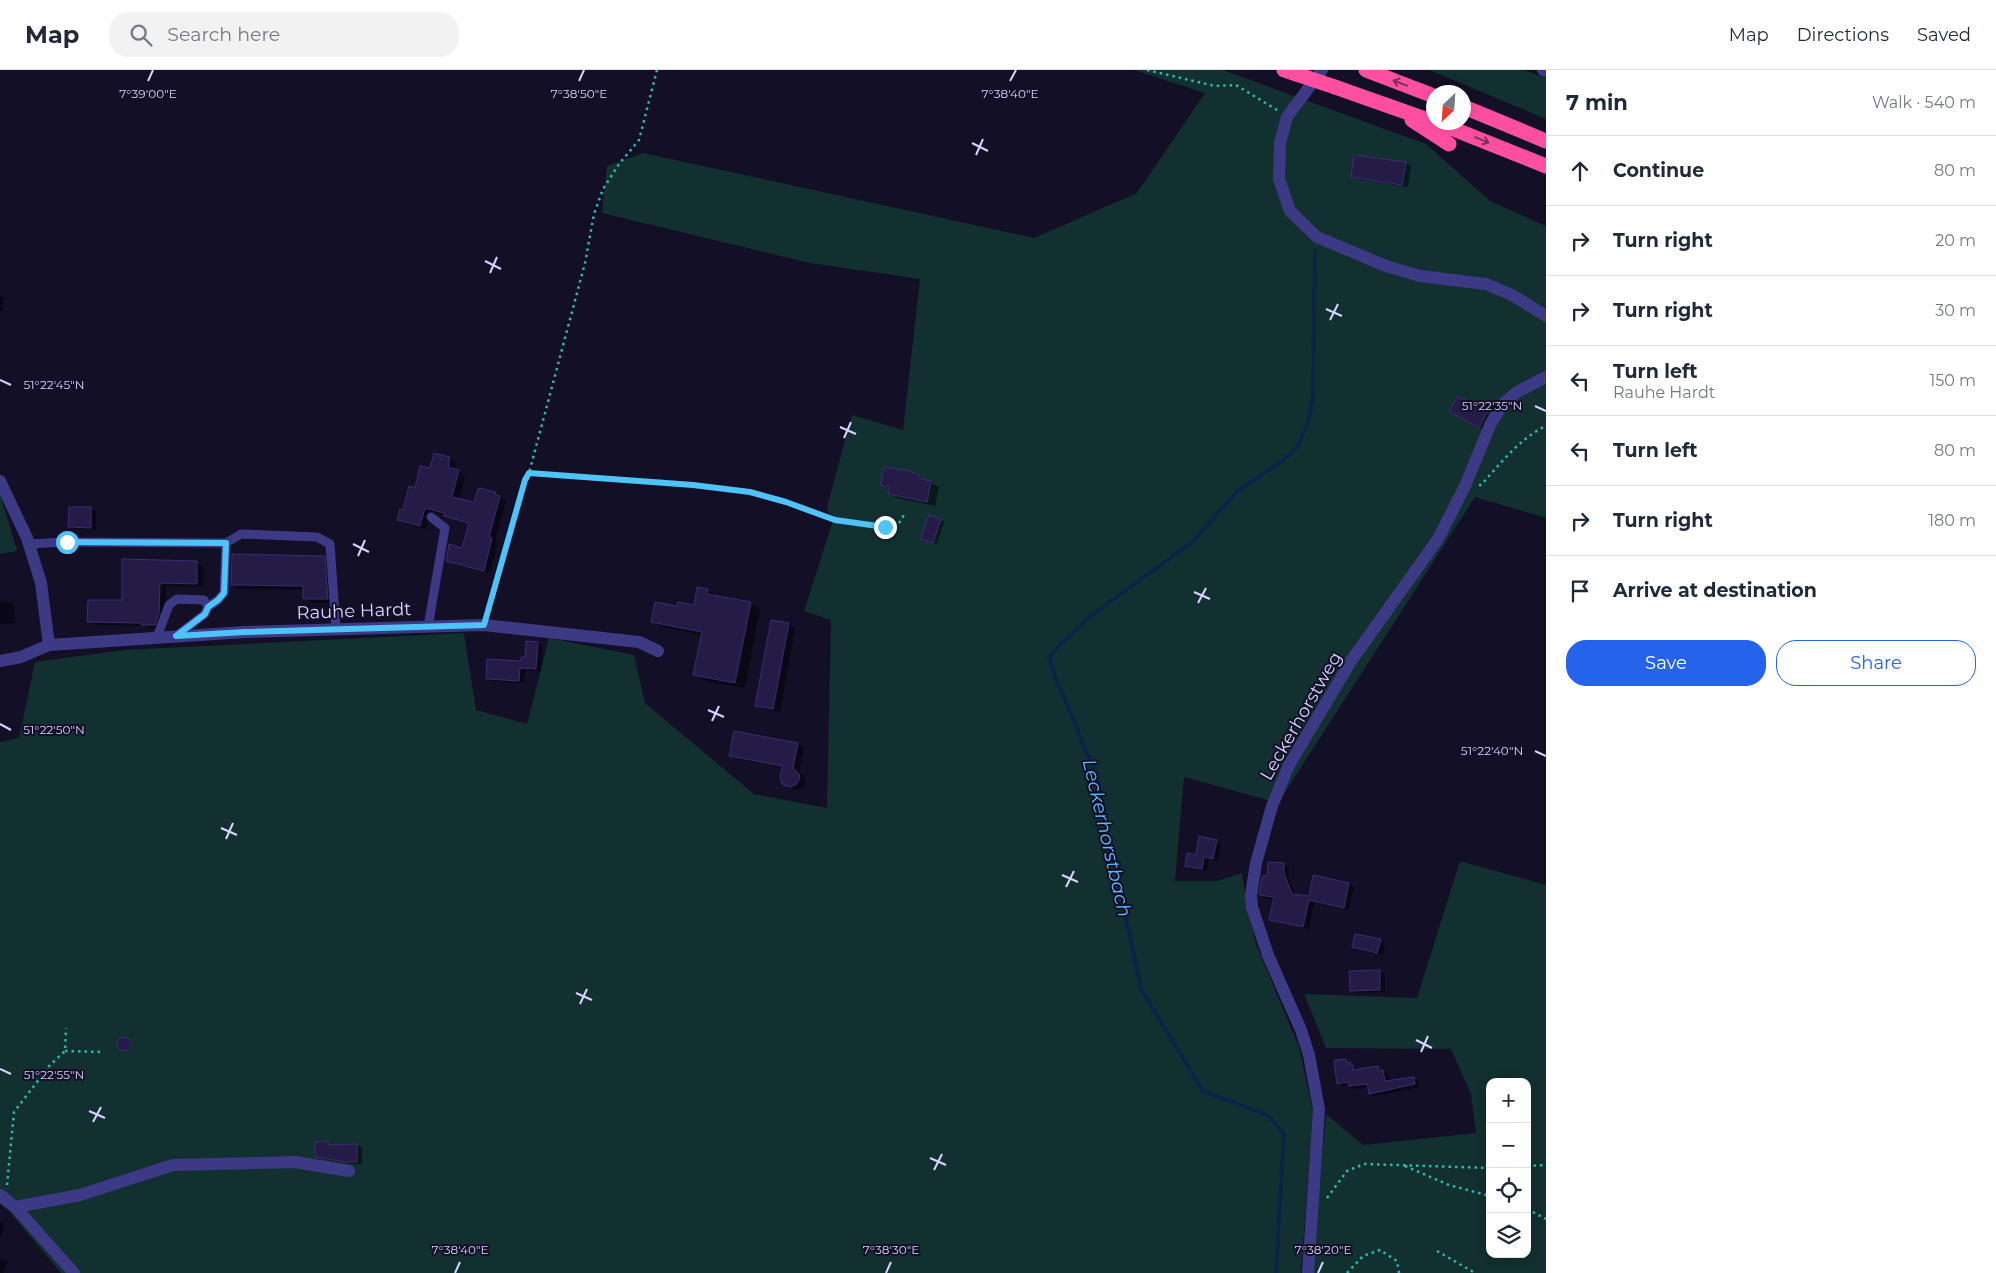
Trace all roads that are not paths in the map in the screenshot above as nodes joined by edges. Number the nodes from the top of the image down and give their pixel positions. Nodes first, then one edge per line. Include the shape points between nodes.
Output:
1 (1322, 70) edge
2 (1366, 70) edge
3 (1290, 72) edge
4 (1426, 93) edge
5 (1392, 108) junction
6 (1471, 110) edge
7 (1426, 119) edge
8 (1455, 130) edge
9 (1546, 141) edge
10 (1449, 144) dead end
11 (1546, 166) edge
12 (1546, 316) edge
13 (1546, 377) edge
14 (0, 481) edge
15 (431, 517) dead end
16 (226, 543) junction
17 (28, 544) junction
18 (208, 607) junction
19 (428, 627) junction
20 (336, 629) junction
21 (176, 636) junction
22 (156, 638) junction
23 (49, 645) junction
24 (658, 651) dead end
25 (0, 660) edge
26 (349, 1171) dead end
27 (7, 1201) edge
28 (74, 1273) edge
29 (1308, 1273) edge

1 - 12 street via 1288,117 1280,143 1279,180 1290,211 1317,237 1386,266 1420,276 1486,284 1512,295
4 -> 2 highway
3 - 5 highway, bridge
5 - 7 highway
5 - 10 highway
6 - 9 highway
8 -> 11 highway
13 - 29 street, Leckerhorstweg via 1503,404 1491,423 1465,486 1438,538 1351,661 1289,765 1272,806 1256,863 1252,907 1268,955 1301,1030 1319,1109
14 - 17 street
15 - 19 lane via 445,528
16 - 17 lane
16 - 18 lane via 224,593
16 - 20 lane via 241,534 317,538 330,544
17 - 23 street via 41,583
18 - 21 lane via 205,614
18 - 22 lane via 204,600 177,598 169,606
19 - 20 street, Rauhe Hardt
19 - 24 street, Rauhe Hardt via 484,625 639,642
20 - 21 street, Rauhe Hardt
21 - 22 street, Rauhe Hardt
22 - 23 street, Rauhe Hardt
23 - 25 street, Rauhe Hardt via 21,657
26 - 27 street via 295,1162 173,1165 80,1195
27 - 28 street

